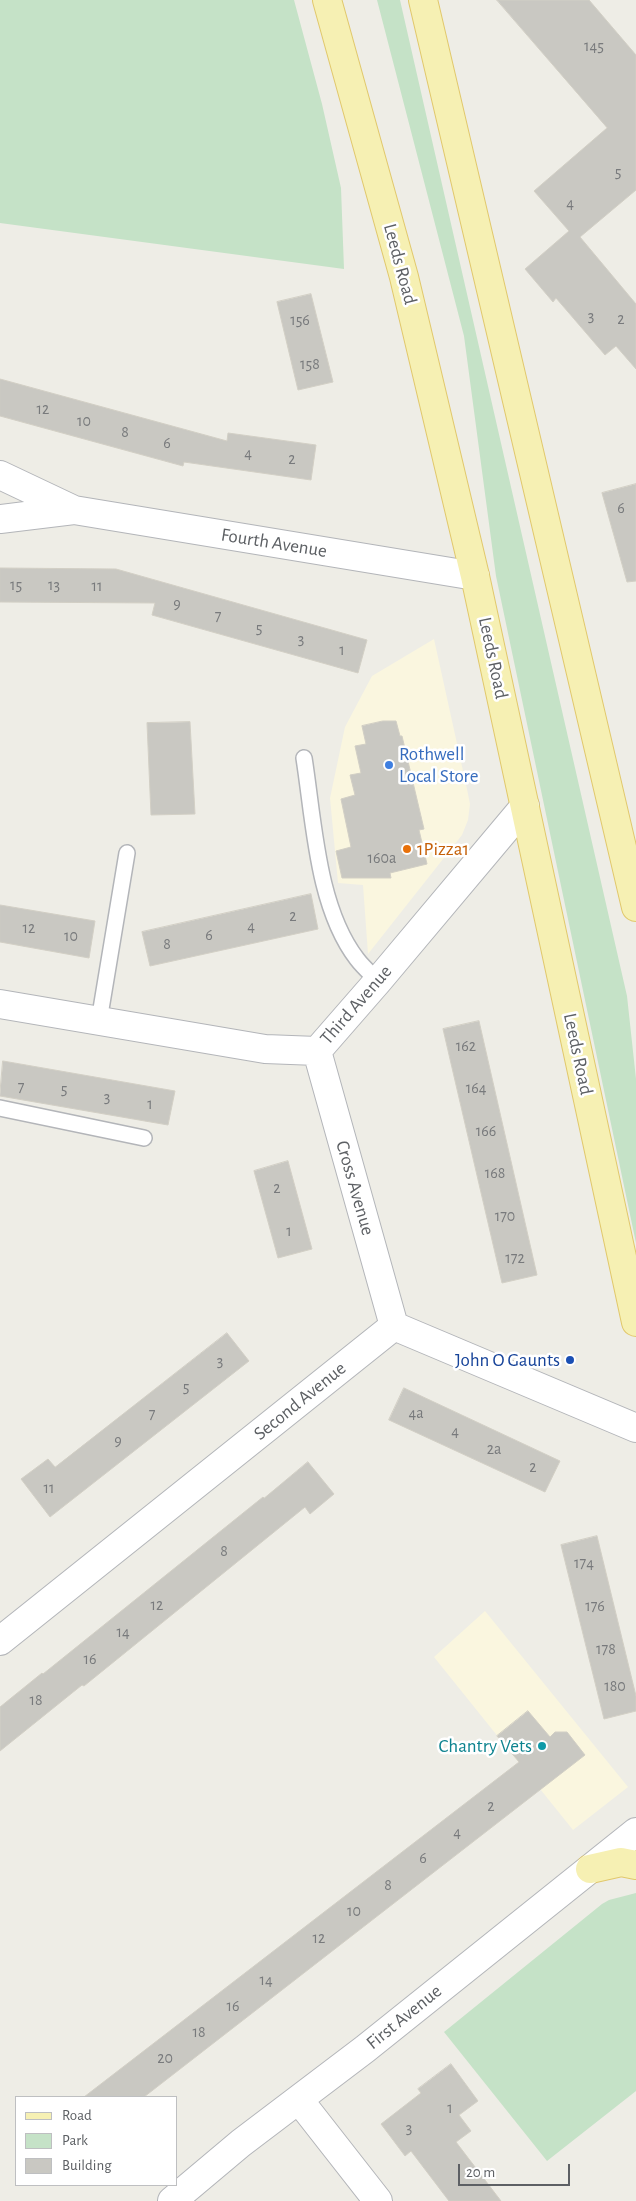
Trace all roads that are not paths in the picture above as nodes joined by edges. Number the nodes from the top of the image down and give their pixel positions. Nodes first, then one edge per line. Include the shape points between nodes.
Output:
1 (327, 0) edge
2 (423, 0) edge
3 (0, 475) edge
4 (74, 510) junction
5 (0, 519) edge
6 (475, 576) junction
7 (304, 758) dead end
8 (525, 806) junction
9 (127, 852) dead end
10 (636, 906) edge
11 (378, 981) junction
12 (0, 1004) edge
13 (100, 1021) junction
14 (316, 1051) junction
15 (0, 1108) edge
16 (144, 1138) dead end
17 (636, 1322) edge
18 (394, 1326) junction
19 (636, 1428) edge
20 (0, 1641) edge
21 (636, 1832) edge
22 (636, 1865) edge
23 (590, 1869) junction
24 (299, 2100) junction
25 (172, 2201) edge
26 (378, 2201) edge

1 - 6 main road, Leeds Road via 404,277
2 - 10 main road
3 - 4 street, Fourth Avenue
4 - 5 street, Fourth Avenue
4 - 6 street, Fourth Avenue
6 - 8 main road, Leeds Road
7 - 11 lane via 324,888 342,934 357,959
8 - 11 street, Third Avenue
8 - 17 main road, Leeds Road
9 - 13 lane
11 - 14 street, Third Avenue
12 - 13 street, Third Avenue
13 - 14 street, Third Avenue via 265,1049
14 - 18 street, Cross Avenue
15 - 16 lane
18 - 19 street
18 - 20 street, Second Avenue
21 - 23 street, First Avenue
22 - 23 main road via 621,1862
23 - 24 street, First Avenue
24 - 25 street, First Avenue
24 - 26 street

